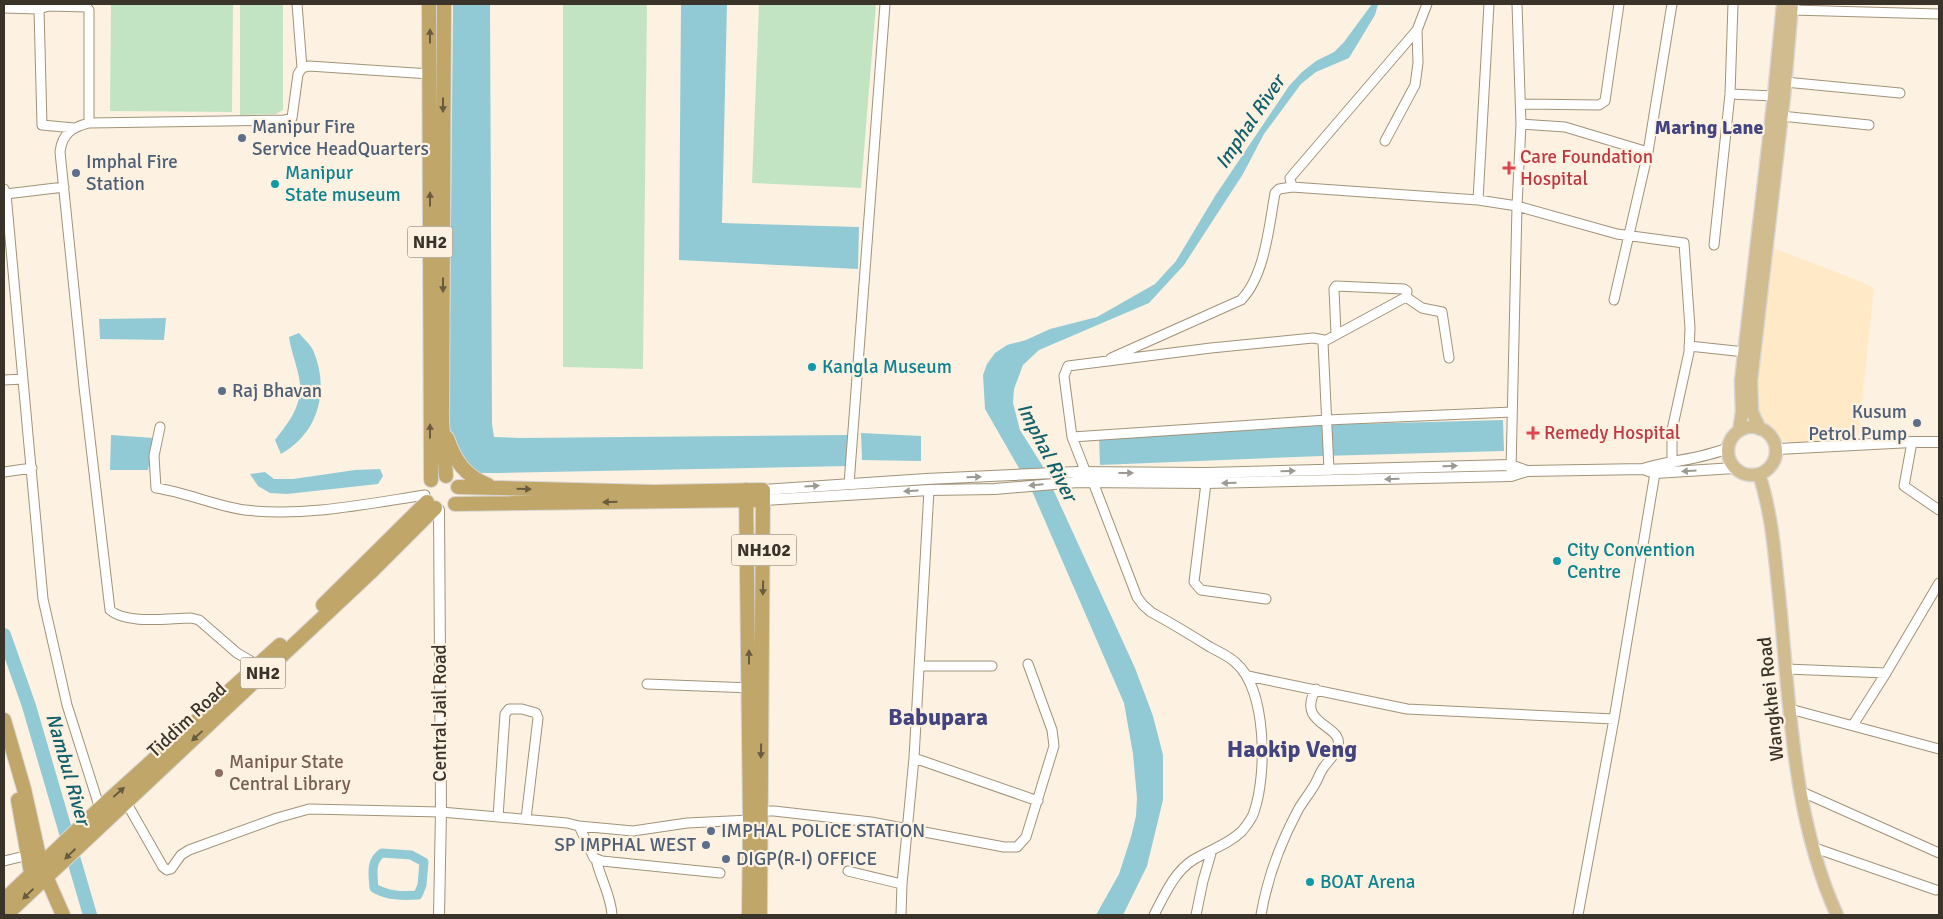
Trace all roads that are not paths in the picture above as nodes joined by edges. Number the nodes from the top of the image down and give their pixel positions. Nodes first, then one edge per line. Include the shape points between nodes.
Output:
1 (297, 4) edge
2 (430, 4) edge
3 (444, 4) edge
4 (885, 4) edge
5 (1427, 4) edge
6 (1489, 4) edge
7 (1517, 4) edge
8 (1619, 4) edge
9 (1672, 4) edge
10 (1734, 4) edge
11 (1905, 4) edge
12 (85, 5) edge
13 (1789, 6) edge
14 (4, 8) edge
15 (40, 9) junction
16 (1904, 14) junction
17 (1939, 14) edge
18 (1417, 30) junction
19 (302, 68) junction
20 (430, 74) junction
21 (1785, 82) junction
22 (1900, 93) dead end
23 (1730, 94) junction
24 (1774, 96) junction
25 (1521, 104) junction
26 (1781, 116) junction
27 (89, 123) junction
28 (1521, 124) junction
29 (1869, 126) dead end
30 (74, 128) junction
31 (1385, 141) dead end
32 (1648, 152) junction
33 (64, 187) junction
34 (1292, 187) junction
35 (5, 192) edge
36 (1478, 200) junction
37 (1517, 206) junction
38 (1630, 236) junction
39 (1714, 245) dead end
40 (8, 257) edge
41 (1406, 297) junction
42 (1614, 300) dead end
43 (1336, 334) junction
44 (1324, 340) junction
45 (1689, 346) junction
46 (1745, 352) junction
47 (1449, 358) dead end
48 (1102, 361) junction
49 (23, 379) junction
50 (4, 380) edge
51 (1512, 412) junction
52 (1327, 420) junction
53 (442, 421) junction
54 (160, 427) dead end
55 (1760, 429) junction
56 (1739, 430) junction
57 (1072, 437) junction
58 (1912, 442) junction
59 (1939, 442) edge
60 (1728, 448) junction
61 (1776, 449) junction
62 (1672, 462) junction
63 (1510, 465) junction
64 (32, 468) junction
65 (1735, 468) junction
66 (1656, 469) junction
67 (1329, 470) junction
68 (1527, 471) junction
69 (4, 472) edge
70 (1759, 474) junction
71 (446, 476) junction
72 (1080, 476) junction
73 (1511, 476) junction
74 (431, 480) junction
75 (1093, 482) junction
76 (1206, 483) junction
77 (849, 484) junction
78 (458, 487) junction
79 (495, 488) junction
80 (929, 490) junction
81 (746, 495) junction
82 (764, 495) junction
83 (431, 504) junction
84 (455, 504) junction
85 (1939, 510) edge
86 (1939, 583) edge
87 (1266, 599) dead end
88 (749, 610) junction
89 (763, 610) junction
90 (1028, 664) dead end
91 (920, 666) junction
92 (992, 666) dead end
93 (262, 668) junction
94 (1786, 669) junction
95 (1886, 673) junction
96 (1248, 676) junction
97 (647, 684) dead end
98 (755, 689) junction
99 (1316, 689) junction
100 (1790, 709) junction
101 (4, 720) edge
102 (1614, 720) junction
103 (1853, 725) junction
104 (4, 749) edge
105 (1939, 749) edge
106 (914, 758) junction
107 (1800, 791) junction
108 (1038, 801) junction
109 (126, 802) junction
110 (99, 809) junction
111 (441, 812) junction
112 (755, 816) junction
113 (498, 817) junction
114 (526, 819) junction
115 (105, 821) junction
116 (578, 826) junction
117 (86, 830) junction
118 (908, 830) junction
119 (1812, 846) junction
120 (1212, 850) junction
121 (1939, 853) edge
122 (596, 859) junction
123 (4, 861) edge
124 (39, 866) junction
125 (848, 871) dead end
126 (720, 873) dead end
127 (902, 884) junction
128 (1936, 890) dead end
129 (4, 900) edge
130 (6, 915) edge
131 (62, 915) edge
132 (439, 915) edge
133 (612, 915) edge
134 (749, 915) edge
135 (760, 915) edge
136 (901, 915) edge
137 (1154, 915) edge
138 (1196, 915) edge
139 (1261, 915) edge
140 (1578, 915) edge
141 (1837, 915) edge

1 - 19 street
20 -> 2 highway, NH2
3 -> 53 highway, NH2
4 - 77 street
5 - 18 street
6 - 36 street
7 - 25 street
8 - 25 street via 1605,101 1599,105
9 - 32 street
10 - 23 street
11 - 16 street
12 - 15 street
12 - 27 street via 89,10
13 - 16 street
13 - 21 main road
13 - 24 main road
14 - 15 street
15 - 30 street via 42,125
16 - 17 street
18 - 31 street via 1415,85
18 - 34 street via 1290,178
19 - 20 street
19 - 27 street via 298,74 292,118
74 -> 20 highway, NH2
21 - 22 street
21 - 26 main road
23 - 24 street
23 - 39 street
24 - 46 main road
25 - 28 street
26 - 29 street
26 - 55 main road via 1751,381 1752,412
27 - 30 street
28 - 32 street via 1565,126
28 - 37 street
30 - 33 street via 67,132 61,143
32 - 38 street
33 - 35 street
33 - 93 street via 110,610 127,618 198,620 237,654
34 - 36 street
34 - 48 street via 1279,189 1276,193 1259,272 1241,300
35 - 40 street
36 - 37 street
37 - 38 street
37 - 51 street
38 - 42 street
38 - 45 street via 1685,244
40 - 49 street
41 - 43 street
41 - 43 street via 1404,289 1336,286
41 - 47 street via 1422,308 1442,312
43 - 44 street
44 - 48 street via 1313,338
44 - 52 street
45 - 46 street
45 - 62 street via 1672,430
46 - 56 main road
48 - 57 street via 1071,365 1065,370
49 - 50 street
49 - 64 street
51 - 52 street
51 - 63 street
52 - 57 street
52 - 67 street
53 - 71 highway, NH2
53 - 79 highway via 453,456 460,466 474,479
54 - 83 street via 154,456 156,488 244,510 297,511
55 - 56 main road
55 - 61 main road via 1769,435
56 - 60 main road via 1731,438
57 - 72 street
58 - 59 street
58 - 61 street
58 - 85 street via 1904,486
60 - 62 street via 1710,456
60 - 65 main road via 1729,459
61 - 70 main road via 1772,464
62 - 66 street
67 -> 63 street
63 - 68 street
63 - 73 street
64 - 69 street
64 - 110 street via 43,599 67,705
65 -> 66 street
65 - 70 main road via 1750,475
66 - 68 street
66 - 102 street
72 -> 67 street
68 - 73 street
70 - 94 main road, Wangkhei Road via 1772,531
71 - 74 highway
71 - 78 highway
72 - 75 street
77 -> 72 street
72 -> 80 street via 995,489
73 -> 76 street
74 - 83 highway, NH2 via 425,489
75 - 76 street
75 - 96 street via 1132,585 1143,605 1236,662
76 - 87 street via 1194,582 1201,590
82 -> 77 street
78 - 79 highway
78 - 84 highway
79 -> 81 highway
80 -> 82 street
80 - 91 street
81 - 82 highway
81 -> 84 highway
81 - 88 highway, NH102
82 -> 89 highway, NH102
83 - 84 highway, NH2 via 451,508
83 - 93 highway, NH2
83 - 111 street, Central Jail Road
86 - 95 street
88 - 89 highway
98 -> 88 highway, NH102
89 - 98 highway, NH102
90 - 108 street via 1054,739
91 - 92 street
91 - 106 street
93 -> 109 highway, Tiddim Road / NH2
110 -> 93 highway, NH2
94 - 95 street
94 - 100 main road, Wangkhei Road
95 - 103 street
96 - 99 street
96 - 120 street via 1260,710 1261,774 1256,804 1254,813 1235,838
97 - 98 street
98 - 112 highway, NH102
99 - 102 street via 1407,709
99 - 139 street via 1310,703 1311,711 1337,735 1339,744 1288,831 1273,869
100 - 103 street
100 - 107 main road, Wangkhei Road
101 - 124 highway via 24,789
102 - 140 street
103 - 105 street
104 - 124 highway
106 - 108 street
106 - 118 street
107 - 119 main road, Wangkhei Road
107 - 121 street
108 - 118 street via 1026,838 1022,844 1012,848
109 - 111 street via 167,870 189,850 309,809
109 - 115 highway, Tiddim Road / NH2
110 - 115 street
110 - 117 highway, NH2
111 - 113 street
111 - 132 street, Central Jail Road
112 - 116 street via 633,831
112 - 118 street via 799,812
112 - 134 highway, NH102
112 - 135 highway, NH102
113 - 114 street
113 - 114 street via 505,714 509,709 522,709 536,713 538,718
114 - 116 street
115 - 117 highway, Tiddim Road / NH2
116 - 122 street
117 -> 124 highway, Tiddim Road / NH2
117 - 124 highway, NH2
118 - 127 street
119 - 128 street
119 - 141 main road, Wangkhei Road
120 - 137 street via 1182,869
120 - 138 street
122 - 126 street
122 - 133 street
123 - 124 street
124 - 129 highway, Tiddim Road / NH2
124 -> 130 highway, Tiddim Road / NH2
124 - 131 highway
125 - 127 street
127 - 136 street

